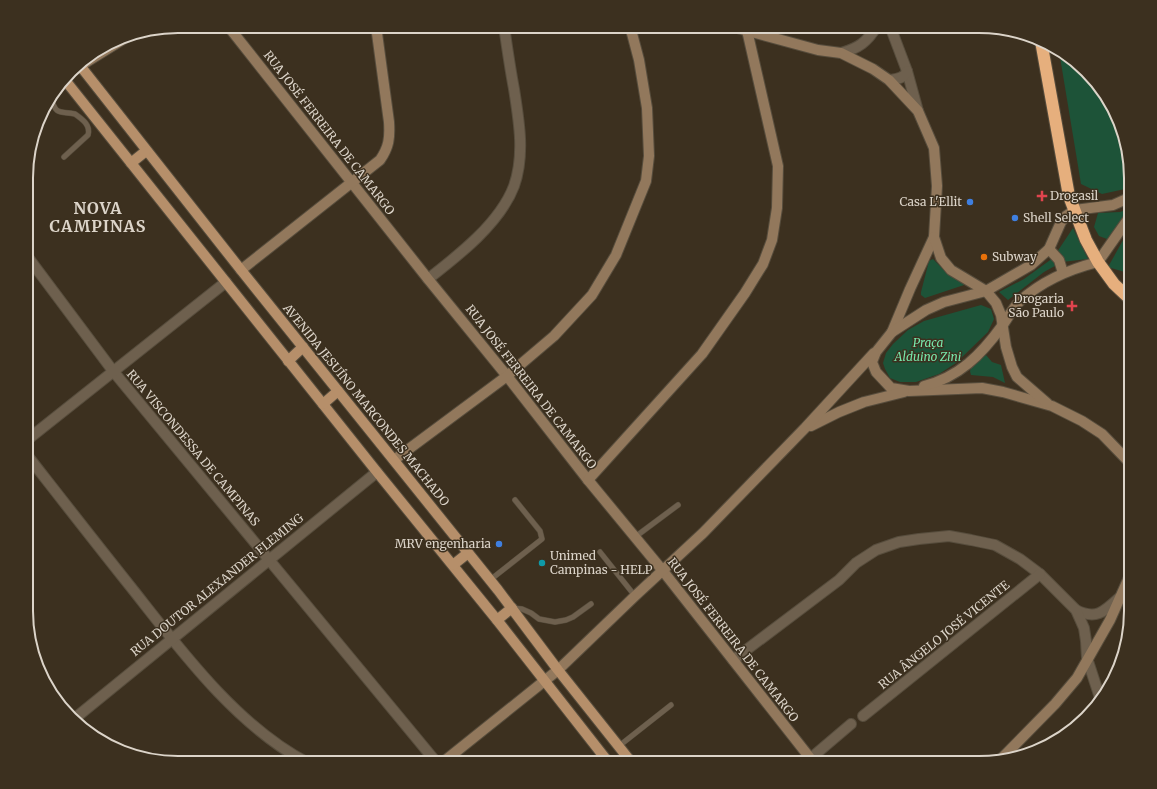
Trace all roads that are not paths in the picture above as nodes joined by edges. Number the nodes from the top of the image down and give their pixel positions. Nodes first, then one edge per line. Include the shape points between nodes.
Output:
1 (234, 33) edge
2 (377, 33) edge
3 (505, 33) edge
4 (632, 33) edge
5 (748, 33) edge
6 (761, 33) edge
7 (872, 33) edge
8 (893, 33) edge
9 (1042, 48) edge
10 (841, 53) junction
11 (80, 71) edge
12 (907, 71) junction
13 (888, 80) junction
14 (68, 84) edge
15 (53, 103) edge
16 (918, 111) junction
17 (146, 151) junction
18 (64, 157) dead end
19 (131, 163) junction
20 (351, 182) junction
21 (1124, 200) edge
22 (1075, 210) junction
23 (1124, 225) edge
24 (934, 237) junction
25 (1050, 249) junction
26 (1098, 262) junction
27 (33, 264) edge
28 (241, 270) junction
29 (1063, 273) junction
30 (428, 279) junction
31 (226, 282) junction
32 (986, 291) junction
33 (1124, 293) edge
34 (1003, 325) junction
35 (892, 332) junction
36 (303, 347) junction
37 (876, 352) junction
38 (288, 361) junction
39 (113, 372) junction
40 (507, 376) junction
41 (908, 390) junction
42 (338, 391) junction
43 (323, 404) junction
44 (1052, 406) junction
45 (805, 428) junction
46 (33, 435) edge
47 (1124, 457) edge
48 (394, 460) junction
49 (33, 463) edge
50 (377, 472) junction
51 (588, 480) junction
52 (515, 500) dead end
53 (678, 505) dead end
54 (635, 537) junction
55 (600, 552) dead end
56 (468, 553) junction
57 (268, 560) junction
58 (453, 565) junction
59 (663, 571) junction
60 (1040, 574) junction
61 (490, 580) junction
62 (1124, 588) edge
63 (635, 596) junction
64 (1119, 598) junction
65 (590, 604) dead end
66 (512, 608) junction
67 (1076, 610) junction
68 (497, 620) junction
69 (172, 640) junction
70 (1087, 658) junction
71 (733, 660) junction
72 (558, 670) junction
73 (544, 681) junction
74 (1099, 694) edge
75 (671, 705) dead end
76 (78, 716) edge
77 (863, 716) dead end
78 (851, 724) dead end
79 (610, 735) junction
80 (596, 746) junction
81 (619, 746) junction
82 (1008, 753) edge
83 (296, 756) edge
84 (430, 756) edge
85 (451, 756) edge
86 (604, 756) edge
87 (627, 756) edge
88 (808, 756) edge
89 (817, 756) edge

1 - 20 street, RUA JOSÉ FERREIRA DE CAMARGO
2 - 20 street via 390,135 380,160
3 - 30 street via 519,125 520,156 514,186 502,208 481,235
4 - 40 street via 647,108 649,156 646,181 616,255 592,295 554,336
5 - 51 street via 778,166 778,208 772,240 763,264 702,354
6 - 10 street via 818,50
7 - 10 street via 868,40 854,49
8 - 12 street
9 - 22 highway via 1069,196
10 - 13 street via 873,69
11 - 17 main road, AVENIDA JESUÍNO MARCONDES MACHADO
12 - 13 street via 902,77
12 - 16 street
13 - 16 street
14 - 19 main road
15 - 18 lane via 57,111 75,114 90,130 88,135
16 - 24 street via 934,148 937,186
17 - 19 main road
17 - 28 main road, AVENIDA JESUÍNO MARCONDES MACHADO
19 - 31 main road
20 - 28 street
20 - 30 street, RUA JOSÉ FERREIRA DE CAMARGO
21 - 22 street via 1113,205
22 - 25 street via 1061,222
22 - 26 highway via 1086,240
23 - 26 street
24 - 32 street via 941,258 951,270
24 - 35 street
25 - 29 street
25 - 32 street via 1031,265
26 - 29 street
26 - 33 highway
27 - 39 street, RUA VISCONDESSA DE CAMPINAS
28 - 36 main road, AVENIDA JESUÍNO MARCONDES MACHADO
29 - 34 street via 1020,301
30 - 40 street, RUA JOSÉ FERREIRA DE CAMARGO
31 - 38 main road
31 - 39 street
32 - 34 street via 1000,310
32 - 35 street via 944,302 926,310
34 - 41 street via 985,348 958,371 946,379
34 - 44 street via 1006,347 1017,376
35 - 37 street
36 - 38 main road
36 - 42 main road, AVENIDA JESUÍNO MARCONDES MACHADO
37 - 41 street via 872,362 881,378 891,388
37 - 45 street
38 - 43 main road
39 - 46 street
39 - 57 street, RUA VISCONDESSA DE CAMPINAS
40 - 48 street
40 - 51 street, RUA JOSÉ FERREIRA DE CAMARGO
41 - 44 street via 982,388
41 - 45 street via 864,402
42 - 43 main road
42 - 48 main road, AVENIDA JESUÍNO MARCONDES MACHADO
43 - 50 main road
44 - 47 street via 1102,434
45 - 59 street
48 - 56 main road, AVENIDA JESUÍNO MARCONDES MACHADO
49 - 69 street
50 - 57 street, RUA DOUTOR ALEXANDER FLEMING
50 - 58 main road
51 - 54 street, RUA JOSÉ FERREIRA DE CAMARGO
52 - 61 lane via 540,531 542,539
53 - 54 lane
54 - 59 street, RUA JOSÉ FERREIRA DE CAMARGO
55 - 63 lane
56 - 58 main road
56 - 61 main road, AVENIDA JESUÍNO MARCONDES MACHADO
57 - 69 street, RUA DOUTOR ALEXANDER FLEMING
57 - 84 street, RUA VISCONDESSA DE CAMPINAS
58 - 68 main road
59 - 63 street
59 - 71 street, RUA JOSÉ FERREIRA DE CAMARGO
60 - 67 street
60 - 71 street via 995,545 949,536 899,542 876,550 856,563 839,580
60 - 77 street, RUA ÂNGELO JOSÉ VICENTE
61 - 66 main road, AVENIDA JESUÍNO MARCONDES MACHADO
62 - 64 street
63 - 72 street
64 - 67 street via 1104,611 1093,615
64 - 70 street via 1110,620
65 - 66 lane via 573,617 555,622 539,619 522,609
66 - 68 main road
66 - 72 main road, AVENIDA JESUÍNO MARCONDES MACHADO
67 - 70 street via 1084,628
68 - 73 main road
69 - 76 street, RUA DOUTOR ALEXANDER FLEMING
69 - 83 street via 240,714 270,740
70 - 74 street
70 - 82 street via 1077,678
71 - 88 street, RUA JOSÉ FERREIRA DE CAMARGO
72 - 73 street
72 - 79 main road, AVENIDA JESUÍNO MARCONDES MACHADO
73 - 80 main road
73 - 85 street
75 - 81 lane
78 - 89 street
79 - 80 main road
79 - 81 main road, AVENIDA JESUÍNO MARCONDES MACHADO
80 - 86 main road
81 - 87 main road, AVENIDA JESUÍNO MARCONDES MACHADO

